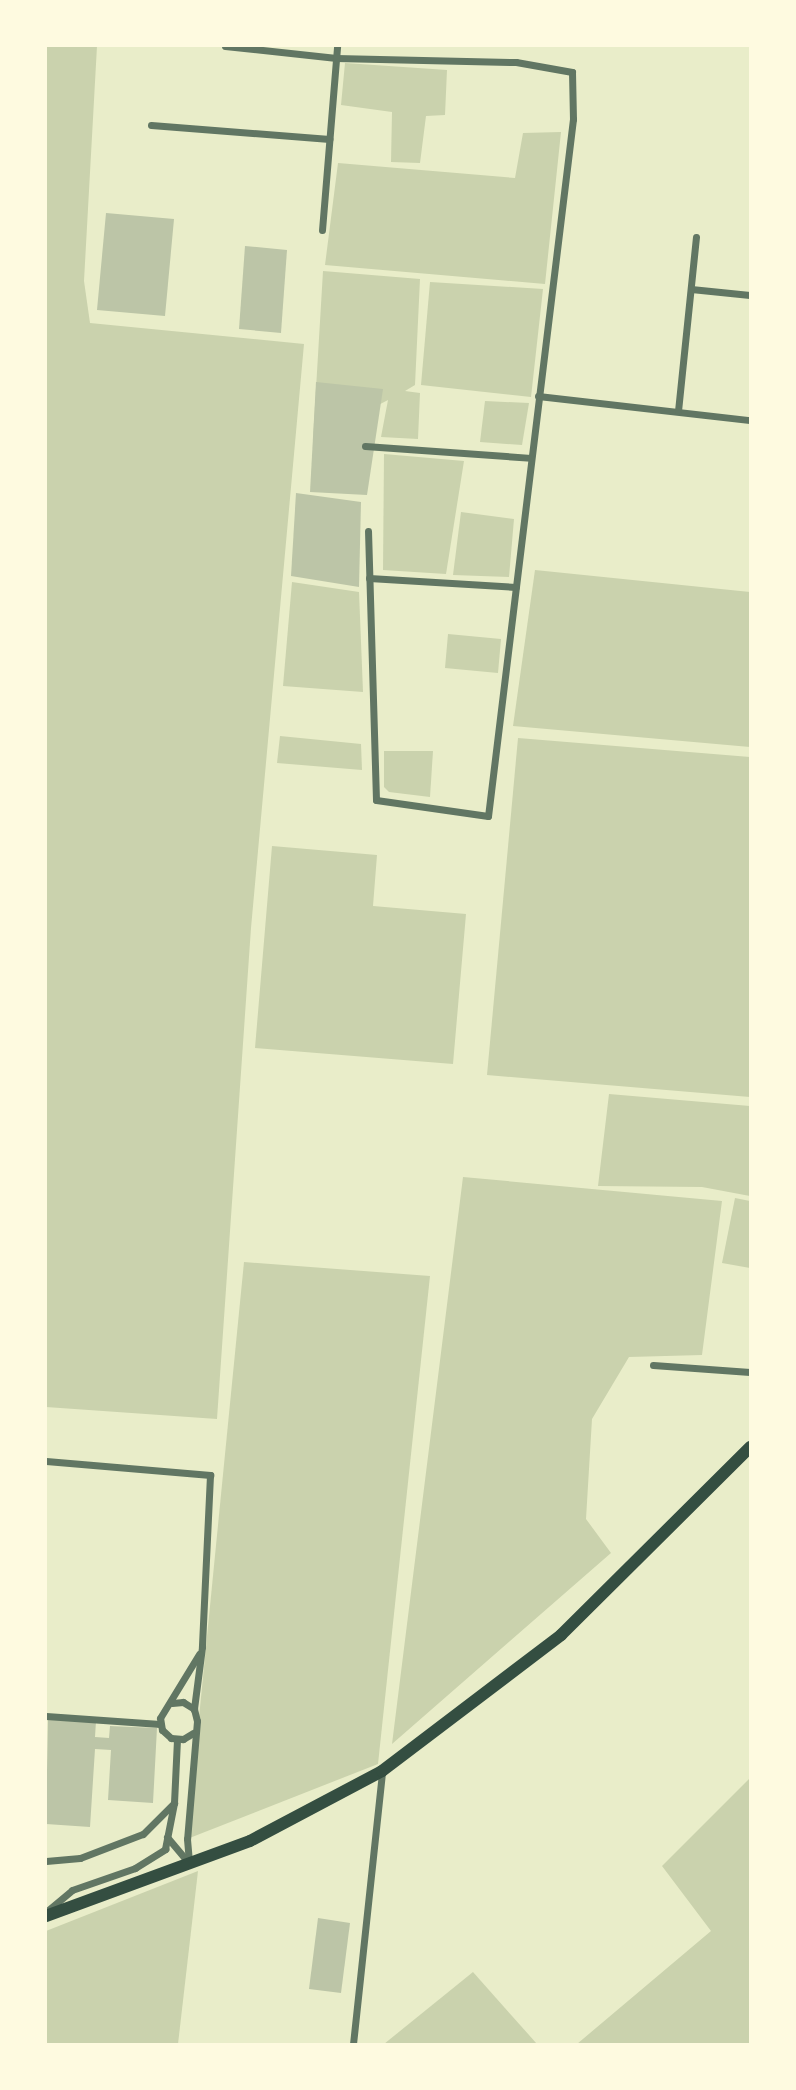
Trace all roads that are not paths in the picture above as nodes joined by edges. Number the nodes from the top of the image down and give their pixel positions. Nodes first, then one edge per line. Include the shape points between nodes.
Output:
1 (225, 46) edge
2 (337, 46) edge
3 (336, 58) junction
4 (151, 125) dead end
5 (329, 139) junction
6 (322, 230) dead end
7 (696, 237) dead end
8 (691, 289) junction
9 (751, 295) edge
10 (538, 396) junction
11 (678, 411) junction
12 (751, 420) edge
13 (365, 446) dead end
14 (531, 458) junction
15 (368, 531) dead end
16 (369, 578) junction
17 (516, 587) junction
18 (653, 1365) dead end
19 (751, 1372) edge
20 (751, 1447) edge
21 (46, 1461) edge
22 (202, 1647) junction
23 (171, 1703) junction
24 (194, 1709) junction
25 (46, 1716) edge
26 (160, 1724) junction
27 (193, 1733) junction
28 (177, 1740) junction
29 (382, 1771) junction
30 (174, 1803) junction
31 (167, 1837) junction
32 (46, 1861) edge
33 (189, 1864) junction
34 (46, 1914) edge
35 (353, 2045) edge

1 - 3 street
2 - 3 street
3 - 5 street
3 - 10 street via 516,62 572,72 574,109
4 - 5 street
5 - 6 street
7 - 8 street
8 - 9 street
8 - 11 street
10 - 11 street
10 - 14 street
11 - 12 street
13 - 14 street
14 - 17 street
15 - 16 street
16 - 17 street
16 - 17 street via 376,800 488,816
18 - 19 street
20 - 29 main road via 561,1635
21 - 22 street via 210,1475
22 - 23 street
22 - 24 street
23 - 24 street via 183,1702
23 - 26 street via 162,1712
24 - 27 street
25 - 26 street
26 - 28 street via 166,1735
27 - 28 street
27 - 33 street
28 - 30 street
29 - 33 main road via 250,1840
29 - 35 street
30 - 31 street
30 - 32 street via 143,1834 80,1858
31 - 33 street
31 - 34 street via 164,1849 135,1868 72,1890
33 - 34 main road

